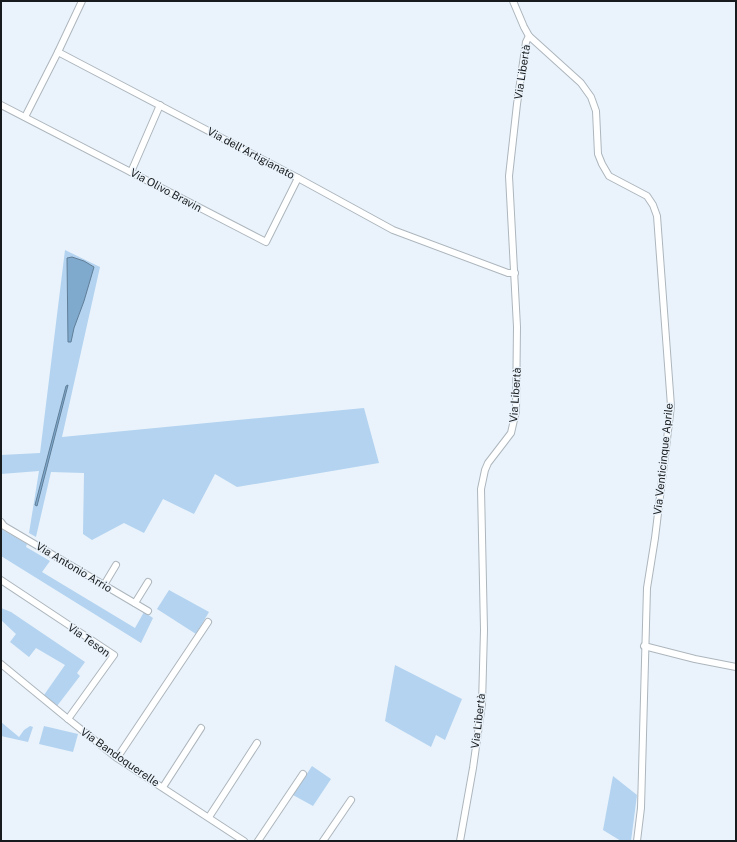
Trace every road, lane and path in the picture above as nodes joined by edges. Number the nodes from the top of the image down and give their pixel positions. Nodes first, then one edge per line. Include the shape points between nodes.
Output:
1 (82, 1) edge
2 (513, 1) edge
3 (530, 36) junction
4 (58, 52) junction
5 (1, 105) edge
6 (160, 105) junction
7 (25, 117) junction
8 (131, 172) junction
9 (298, 178) junction
10 (515, 273) junction
11 (1, 522) edge
12 (116, 565) dead end
13 (1, 580) edge
14 (148, 582) dead end
15 (104, 585) junction
16 (136, 603) junction
17 (148, 611) dead end
18 (208, 622) dead end
19 (644, 646) junction
20 (1, 664) edge
21 (736, 667) edge
22 (68, 719) junction
23 (201, 728) dead end
24 (257, 743) dead end
25 (117, 758) junction
26 (303, 774) dead end
27 (163, 787) junction
28 (351, 800) dead end
29 (209, 817) junction
30 (244, 841) edge
31 (258, 841) edge
32 (323, 841) edge
33 (460, 841) edge
34 (636, 841) edge

1 - 4 street
2 - 3 street, Via Venticinque Aprile
3 - 10 street, Via Libertà via 526,42 509,169
3 - 19 street, Via Venticinque Aprile via 581,83 591,97 596,111 598,154 609,176 647,196 657,216 671,406 647,588
4 - 6 street, Via dell'Artigianato
4 - 7 street
5 - 7 street, Via Olivo Bravin
6 - 8 street
6 - 9 street, Via dell'Artigianato
7 - 8 street, Via Olivo Bravin
8 - 9 street, Via Olivo Bravin via 266,242
9 - 10 street, Via dell'Artigianato via 394,230 508,273
10 - 33 street, Via Libertà via 518,327 516,411 511,433 484,470 482,704
11 - 15 street, Via Antonio Arrio
12 - 15 street
13 - 22 street, Via Teson via 114,656
14 - 16 street
15 - 16 street, Via Antonio Arrio
16 - 17 street, Via Antonio Arrio
18 - 25 street
19 - 21 street
19 - 34 street, Via Venticinque Aprile via 641,808
20 - 22 street, Via Bandoquerelle
22 - 25 street, Via Bandoquerelle
23 - 27 street
24 - 29 street
25 - 27 street, Via Bandoquerelle
26 - 31 street
27 - 29 street, Via Bandoquerelle
28 - 32 street
29 - 30 street, Via Bandoquerelle

